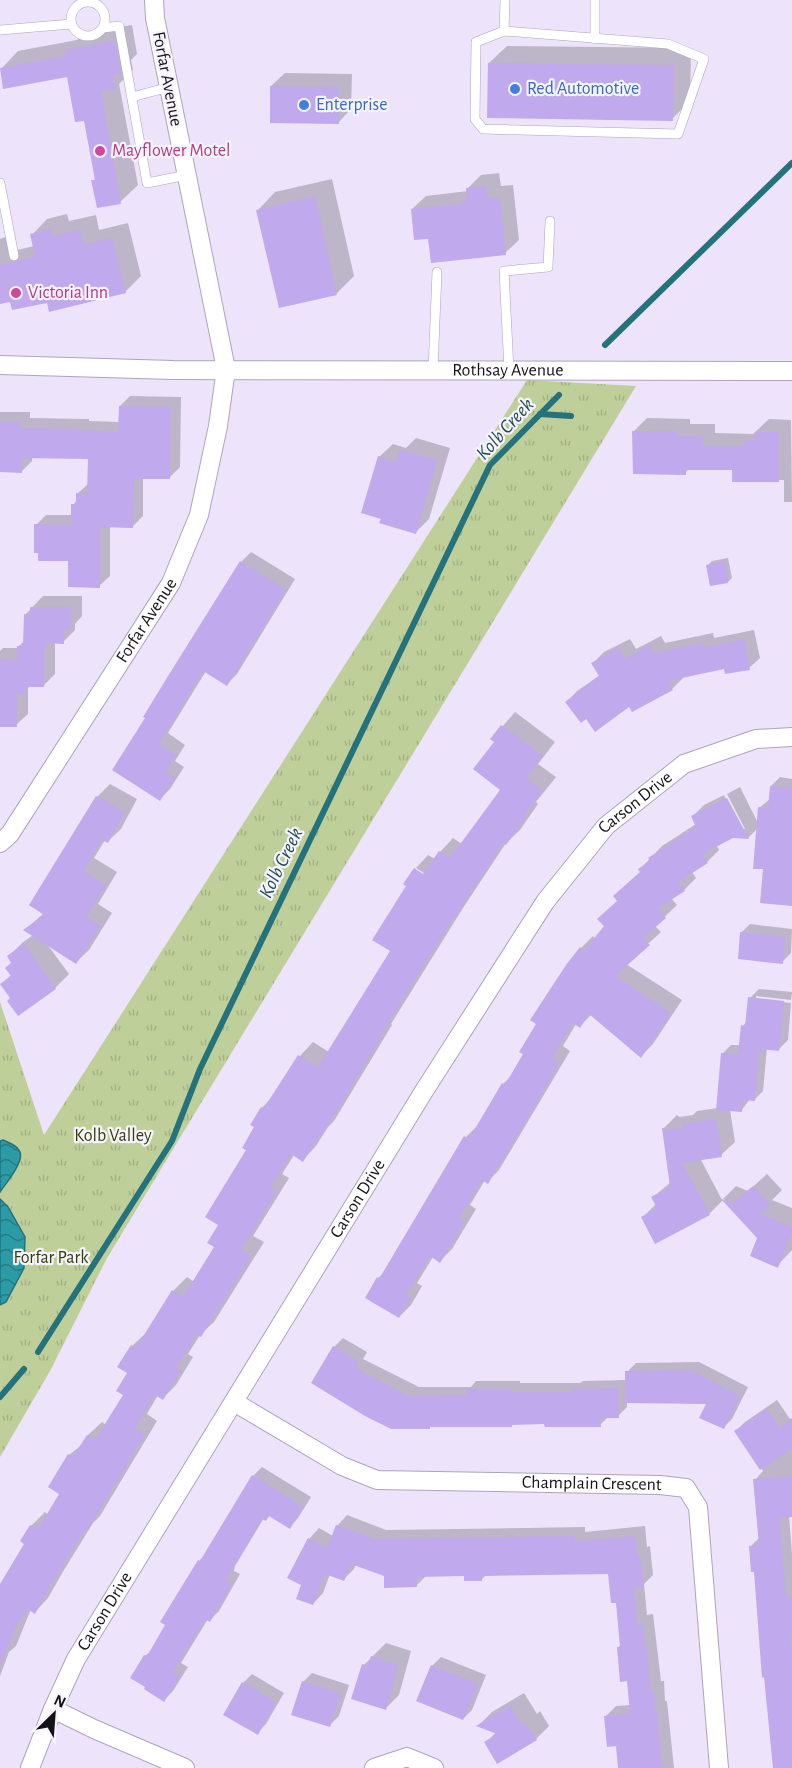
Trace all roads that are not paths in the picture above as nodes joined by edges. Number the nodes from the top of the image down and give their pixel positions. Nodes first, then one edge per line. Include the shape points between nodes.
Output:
1 (153, 0) edge
2 (506, 0) edge
3 (595, 0) edge
4 (90, 1) edge
5 (71, 24) junction
6 (103, 27) junction
7 (0, 30) edge
8 (504, 31) junction
9 (595, 39) junction
10 (169, 87) junction
11 (132, 97) junction
12 (187, 175) junction
13 (0, 183) edge
14 (550, 221) dead end
15 (14, 256) dead end
16 (437, 272) dead end
17 (0, 364) edge
18 (226, 369) junction
19 (434, 370) junction
20 (509, 370) junction
21 (792, 371) edge
22 (792, 737) edge
23 (0, 843) edge
24 (234, 1401) junction
25 (53, 1709) junction
26 (30, 1768) edge
27 (185, 1768) edge
28 (374, 1768) edge
29 (434, 1768) edge
30 (719, 1768) edge

1 - 10 street, Forfar Avenue
2 - 8 lane
3 - 9 lane
4 - 5 lane via 75,8
4 - 6 lane via 103,11
5 - 6 lane via 83,36 95,35
5 - 7 lane
6 - 11 lane via 119,26
8 - 9 lane
8 - 9 lane via 476,42 475,119 483,129 678,134 704,59 668,44
10 - 11 lane
10 - 12 street, Forfar Avenue
11 - 12 lane via 147,183
12 - 18 street, Forfar Avenue
13 - 15 lane
14 - 20 lane via 548,267 504,271
16 - 19 lane
17 - 18 street
18 - 19 street, Rothsay Avenue
18 - 23 street, Forfar Avenue via 200,515 171,583 10,834
19 - 20 street, Rothsay Avenue
20 - 21 street, Rothsay Avenue
22 - 24 street, Carson Drive via 756,739 684,764 606,826 545,902 424,1090
24 - 25 street, Carson Drive via 76,1659
24 - 30 street, Champlain Crescent via 342,1466 377,1480 686,1488 698,1507
25 - 26 street, Carson Drive
25 - 27 street
28 - 29 street via 406,1756

